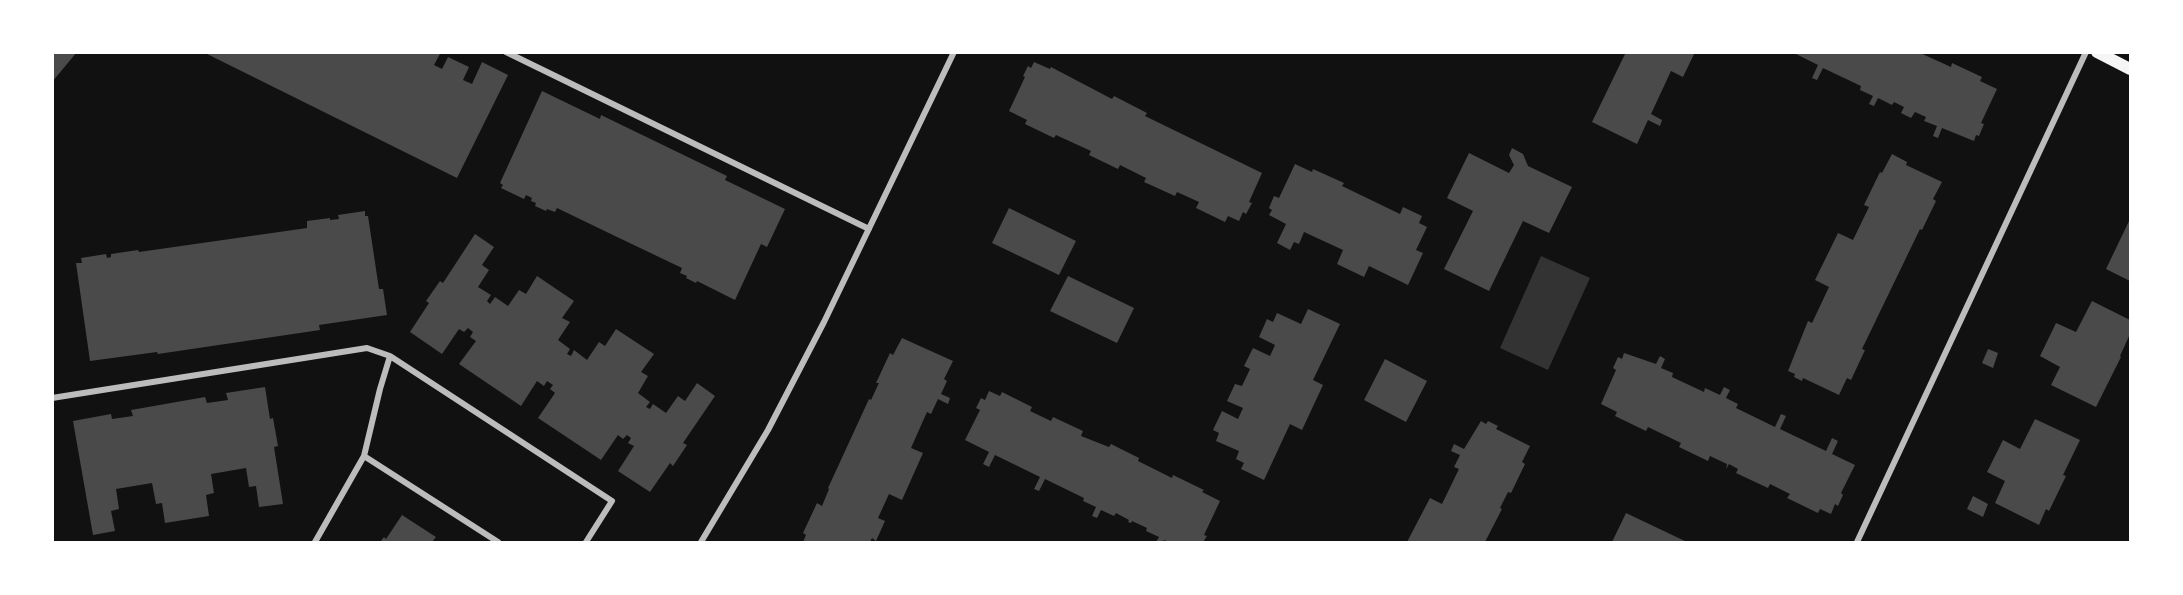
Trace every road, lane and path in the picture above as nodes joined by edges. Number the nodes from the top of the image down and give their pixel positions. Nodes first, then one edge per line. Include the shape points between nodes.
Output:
1 (506, 52) edge
2 (954, 52) edge
3 (2086, 52) edge
4 (2097, 52) edge
5 (2130, 69) edge
6 (869, 229) junction
7 (390, 356) junction
8 (52, 398) edge
9 (364, 456) junction
10 (315, 543) edge
11 (498, 543) edge
12 (586, 543) edge
13 (701, 543) edge
14 (1857, 543) edge

1 - 6 street
2 - 6 street
3 - 14 street
4 - 5 main road
6 - 13 street via 768,430
7 - 8 street via 367,348
7 - 9 street
7 - 12 street via 612,501
9 - 10 street
9 - 11 street

